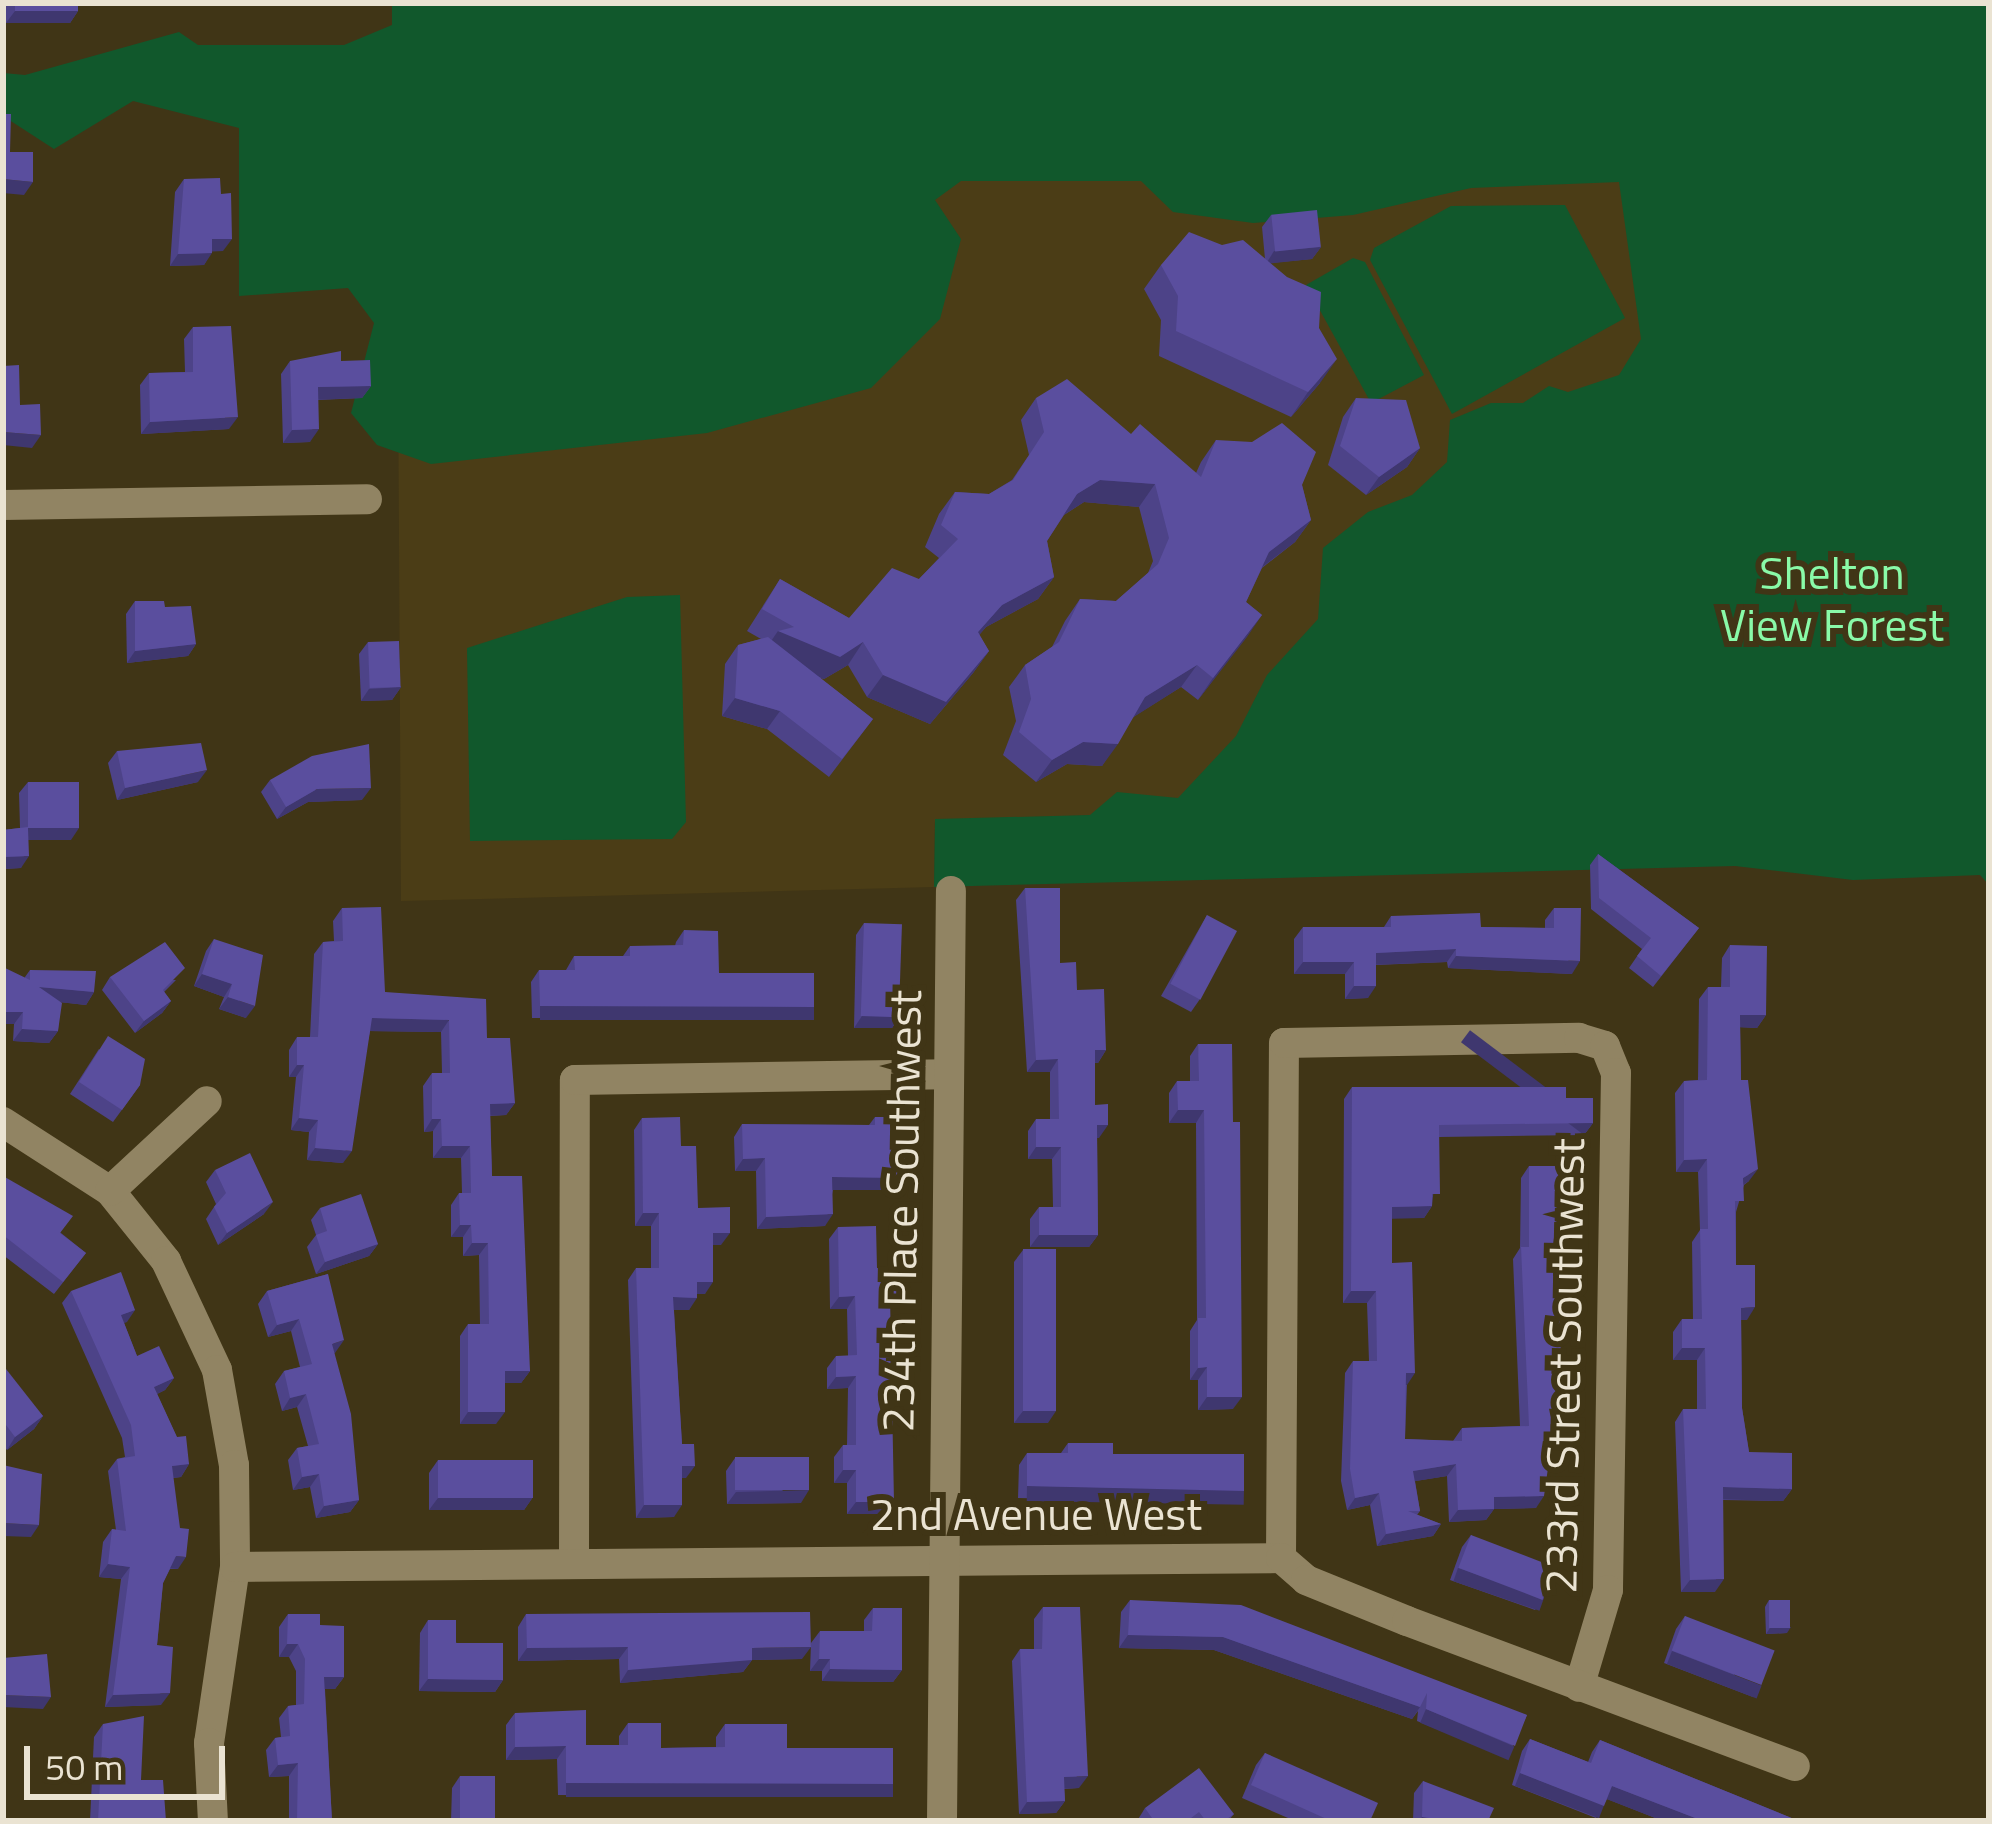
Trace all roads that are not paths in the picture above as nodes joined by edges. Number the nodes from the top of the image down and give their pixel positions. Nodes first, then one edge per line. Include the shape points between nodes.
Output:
1 (367, 500) dead end
2 (3, 505) edge
3 (951, 891) dead end
4 (946, 1074) junction
5 (207, 1101) dead end
6 (3, 1122) edge
7 (110, 1191) junction
8 (1281, 1558) junction
9 (943, 1559) junction
10 (574, 1561) junction
11 (235, 1567) junction
12 (1579, 1687) junction
13 (1795, 1766) dead end
14 (213, 1821) edge
15 (942, 1821) edge

1 - 2 street
3 - 4 street, 234th Place Southwest
4 - 9 street, 234th Place Southwest
4 - 10 street via 575,1080
5 - 7 street
6 - 7 street
7 - 11 street via 166,1261 217,1370 234,1465
8 - 9 street, 2nd Avenue West
8 - 12 street via 1306,1580
8 - 12 street, 233rd Street Southwest via 1284,1043 1579,1038 1605,1046 1616,1073 1608,1591
9 - 10 street, 2nd Avenue West
9 - 15 street, 234th Place Southwest
10 - 11 street, 2nd Avenue West
11 - 14 street via 209,1743
12 - 13 street

